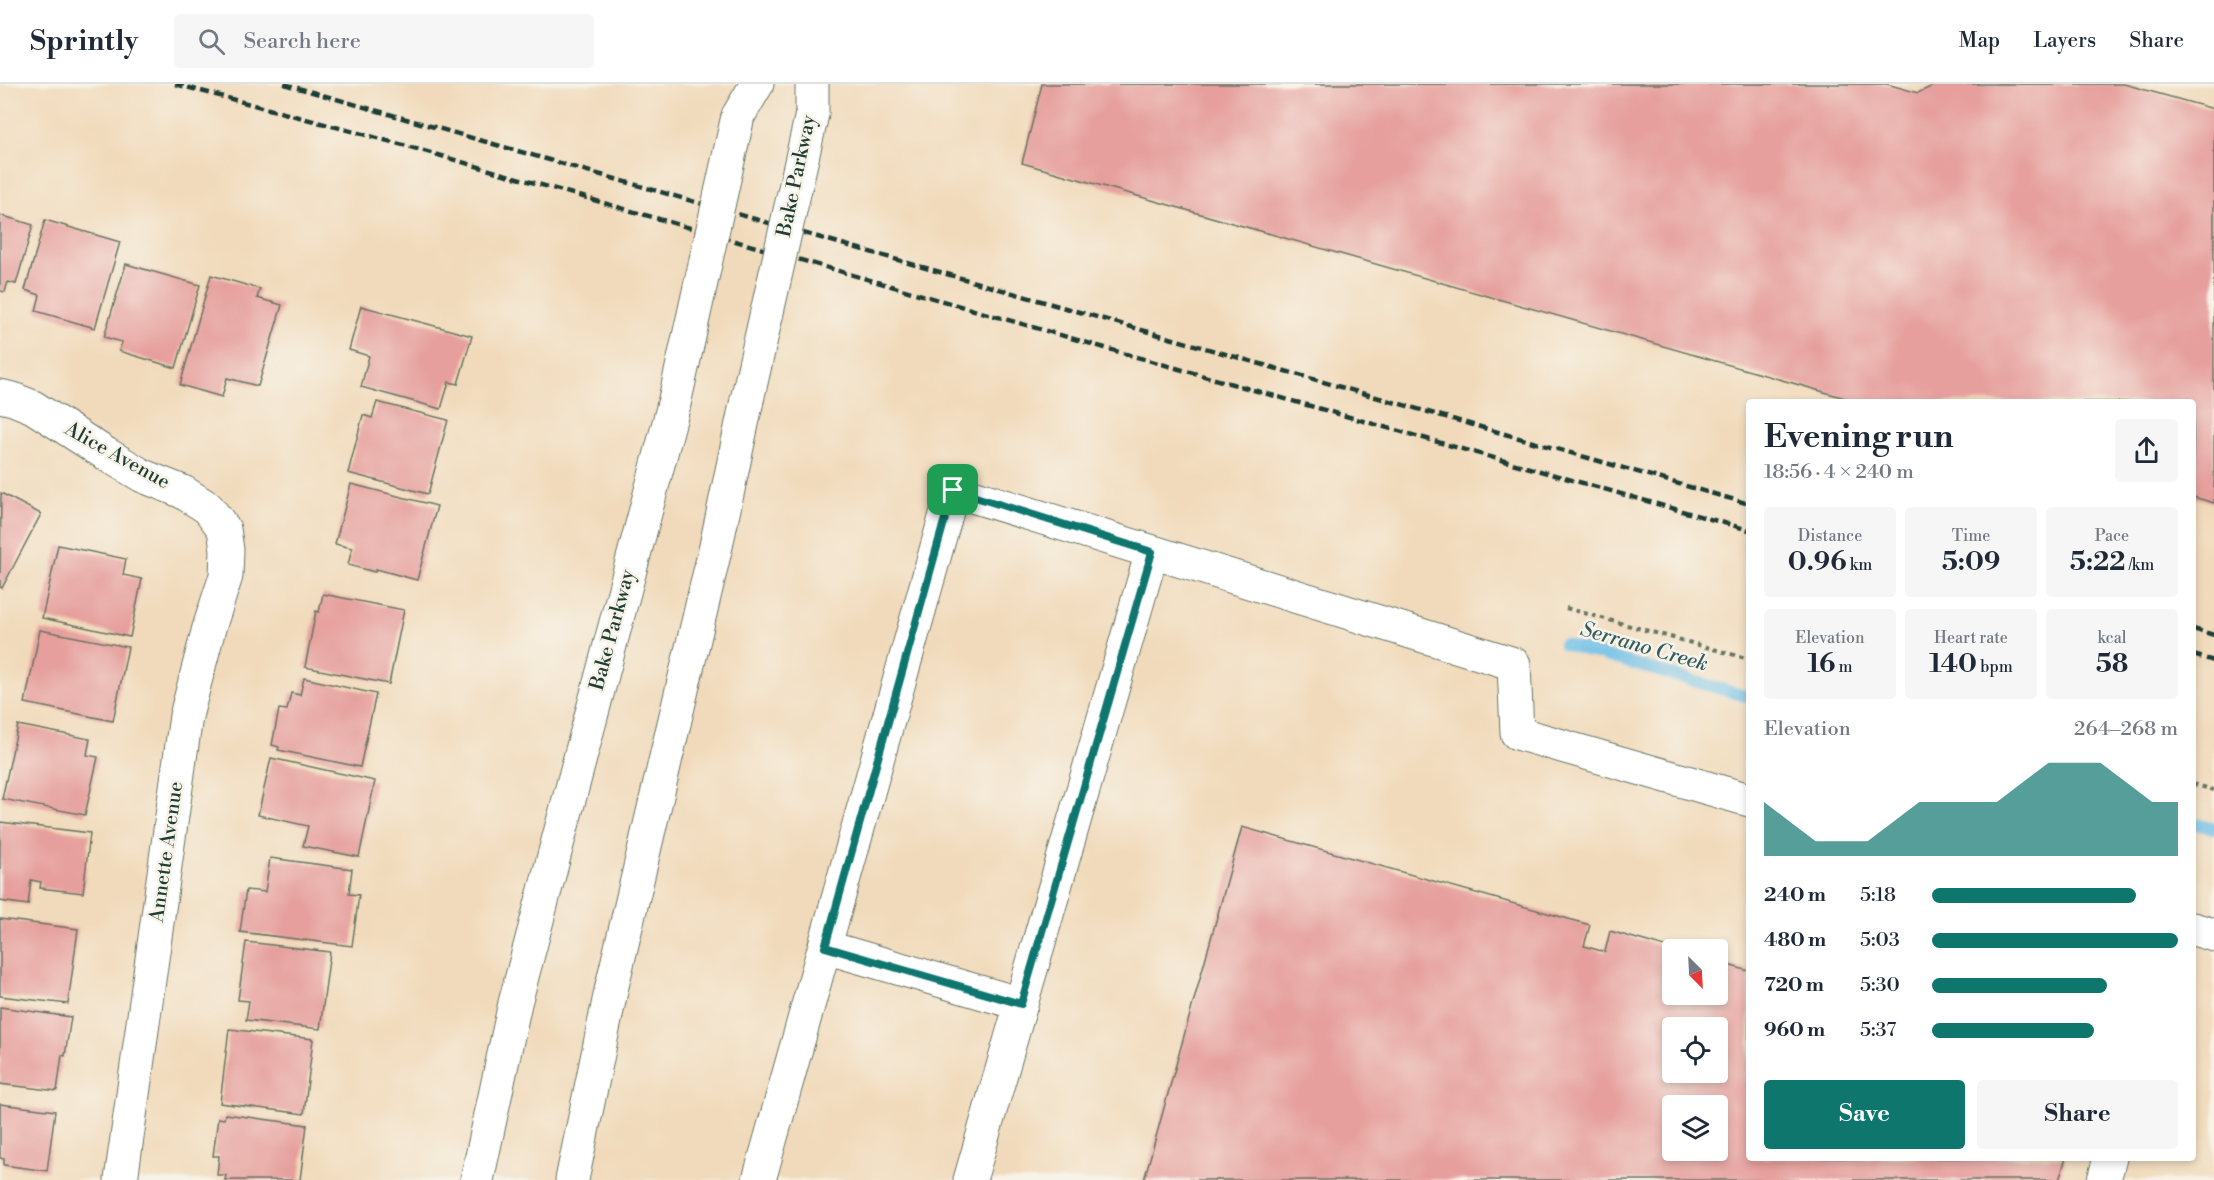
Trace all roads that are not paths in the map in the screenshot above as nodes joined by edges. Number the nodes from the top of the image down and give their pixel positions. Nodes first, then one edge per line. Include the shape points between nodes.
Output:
1 (757, 84) edge
2 (812, 99) edge
3 (0, 396) edge
4 (224, 529) joint
5 (1152, 552) junction
6 (1746, 799) edge
7 (2196, 930) edge
8 (2214, 935) edge
9 (825, 947) junction
10 (1021, 1004) junction
11 (2109, 1161) edge
12 (121, 1180) edge
13 (477, 1180) edge
14 (572, 1180) edge
15 (759, 1180) edge
16 (970, 1180) edge
17 (2104, 1180) edge

1 - 13 main road, Bake Parkway, bridge via 738,116 674,404 515,1003
2 - 14 main road, Bake Parkway, bridge via 716,546 612,986
3 - 4 main road, Alice Avenue via 33,407 143,476 183,492 208,508
4 - 12 main road, Annette Avenue via 226,576 186,716
5 - 6 main road via 1514,664 1517,733
5 - 9 main road via 953,490
5 - 10 main road
7 - 8 main road
9 - 10 main road
9 - 15 main road
10 - 16 main road
11 - 17 main road

